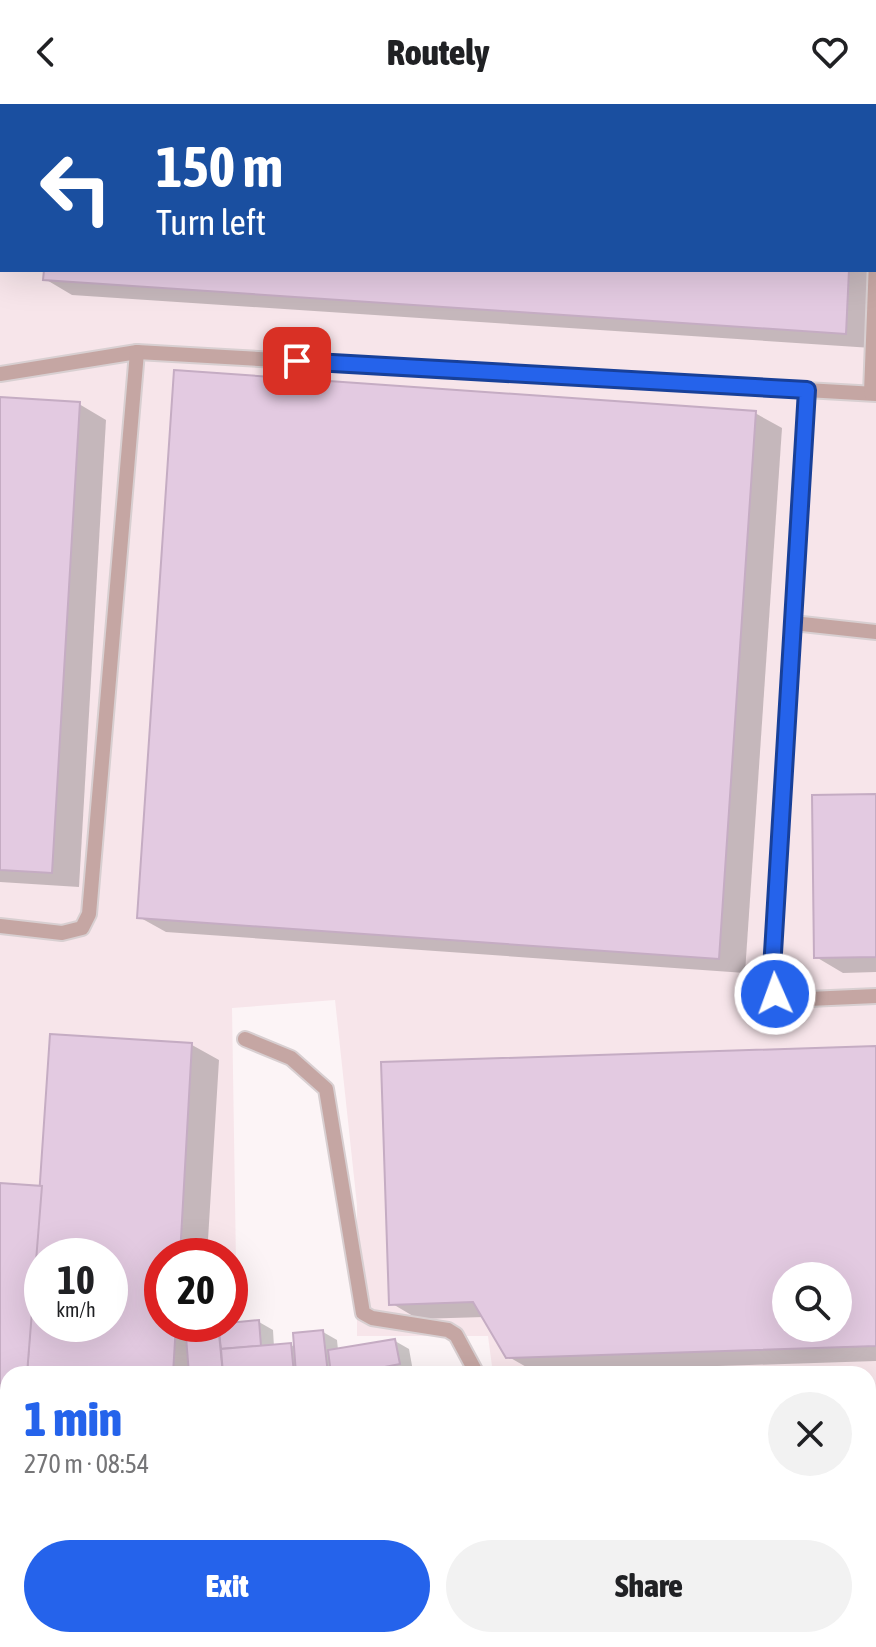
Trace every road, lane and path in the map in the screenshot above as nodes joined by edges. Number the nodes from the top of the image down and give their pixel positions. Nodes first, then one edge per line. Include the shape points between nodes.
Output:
1 (876, 272) edge
2 (137, 352) junction
3 (0, 374) edge
4 (807, 390) junction
5 (873, 394) edge
6 (793, 623) junction
7 (876, 632) edge
8 (0, 926) edge
9 (876, 996) edge
10 (245, 1039) dead end
11 (473, 1366) edge

1 - 5 lane
2 - 3 lane
2 - 4 lane
2 - 8 lane via 89,914 82,928 62,933
4 - 5 lane
4 - 6 lane
6 - 7 lane
6 - 9 lane via 771,986 786,1000
10 - 11 lane via 291,1058 326,1089 363,1313 448,1330

